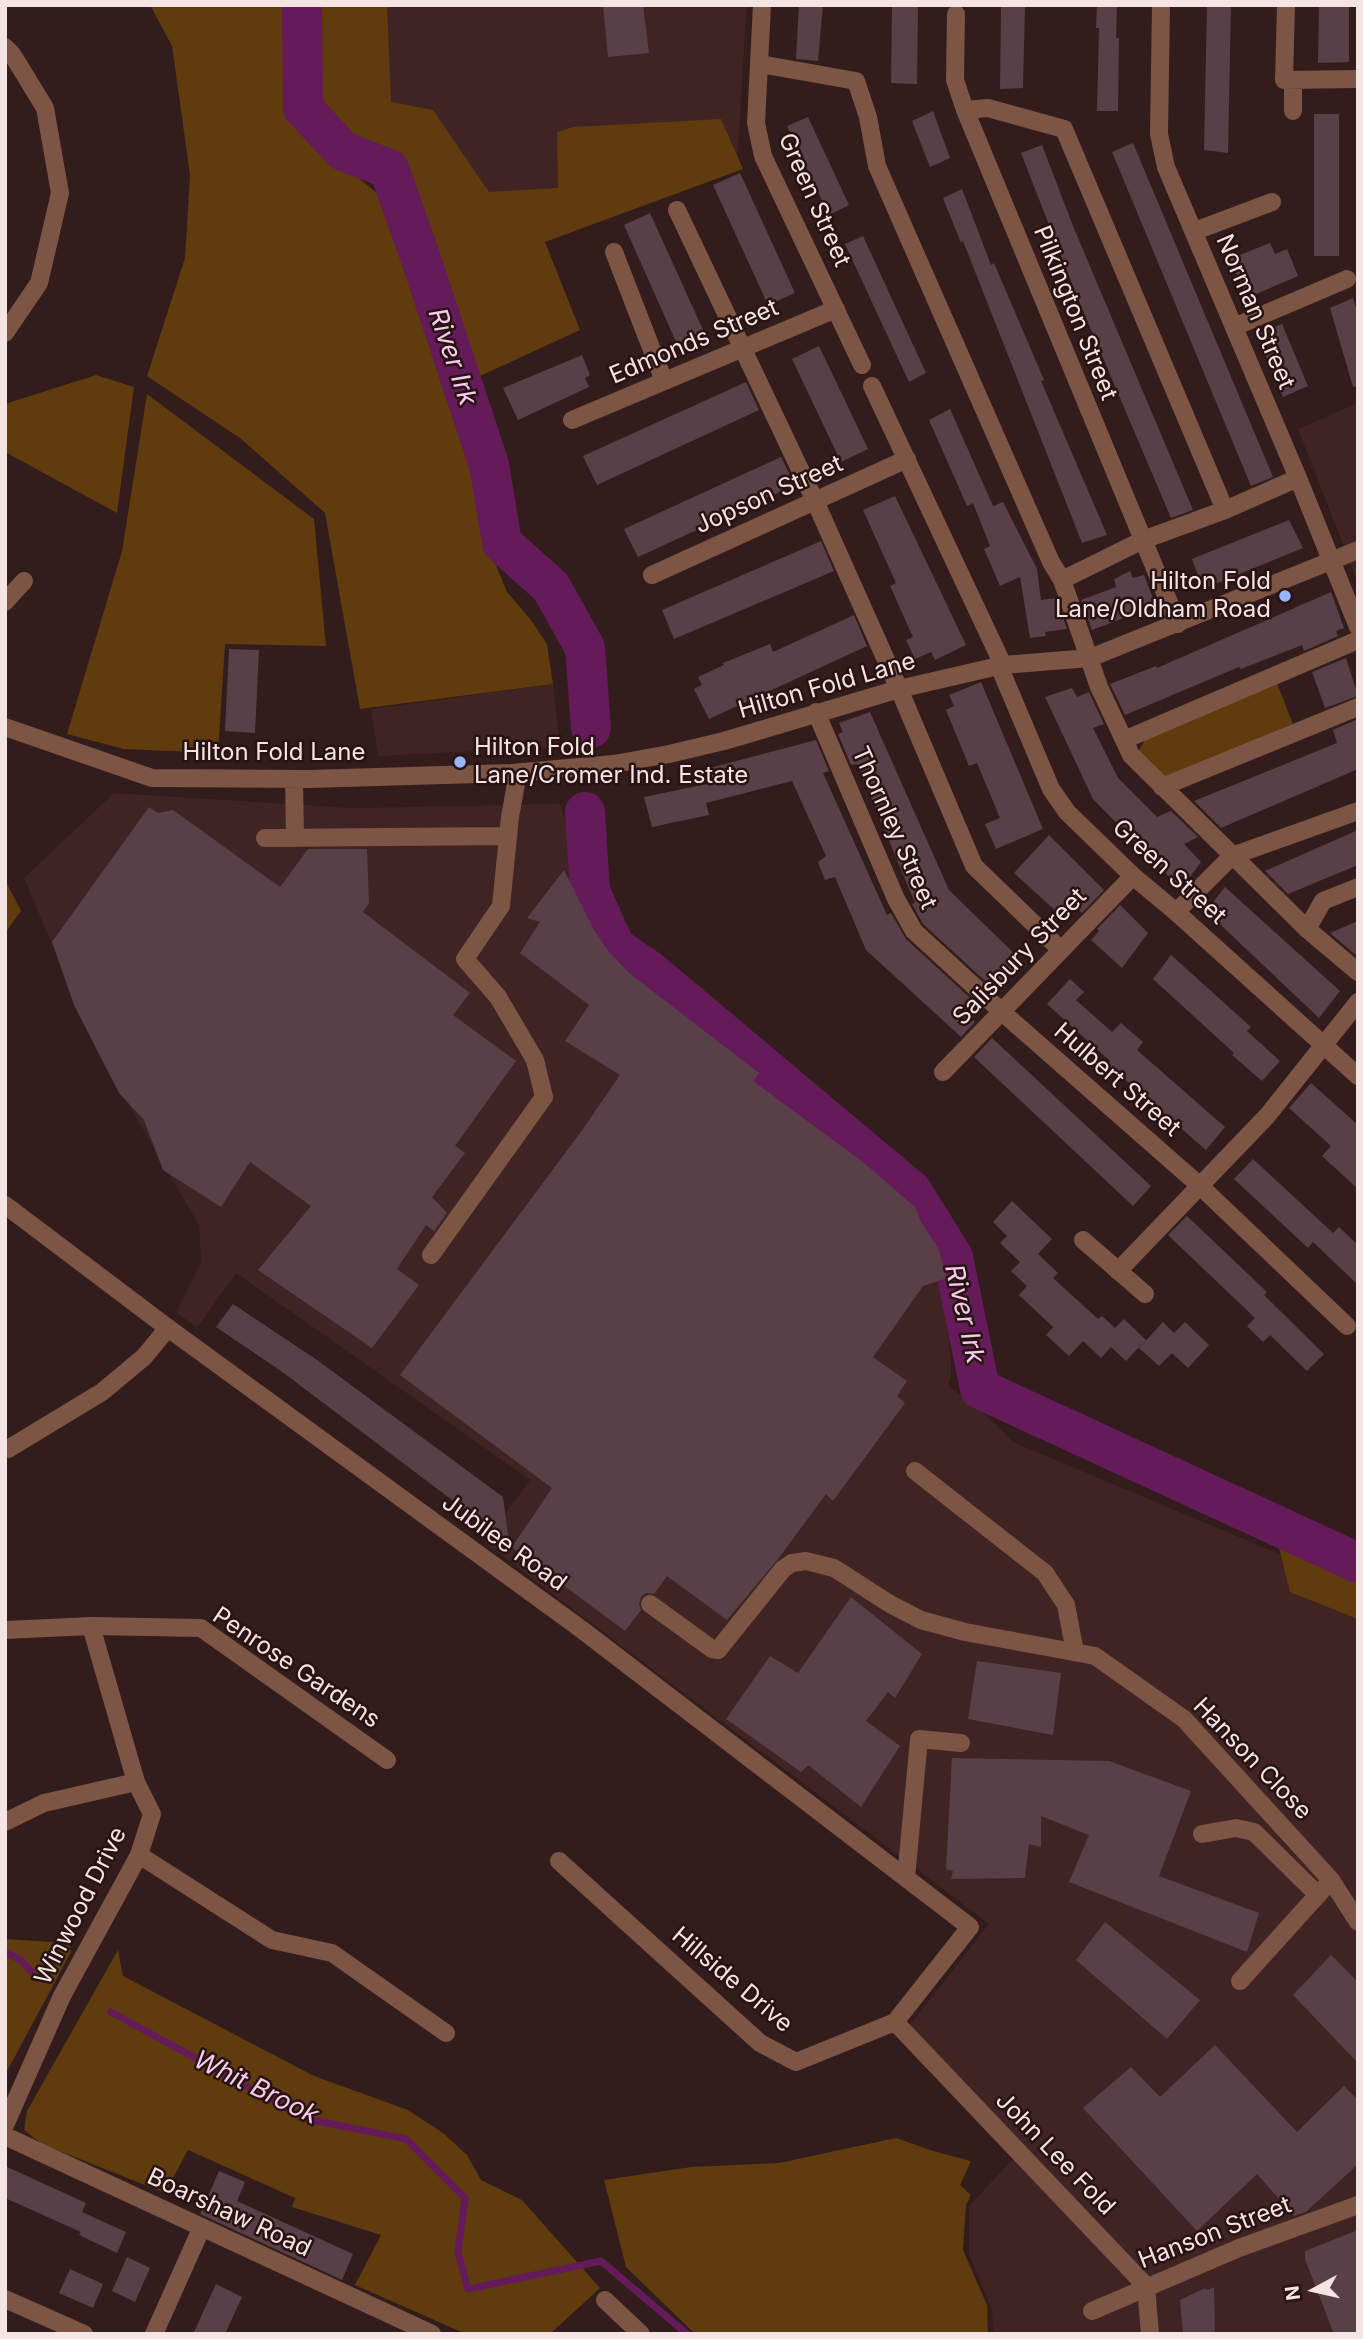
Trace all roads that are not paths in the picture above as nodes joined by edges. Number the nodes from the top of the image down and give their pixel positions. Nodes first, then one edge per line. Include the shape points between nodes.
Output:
1 (762, 5) edge
2 (1161, 5) edge
3 (1286, 5) edge
4 (956, 14) dead end
5 (5, 47) edge
6 (760, 64) junction
7 (1358, 79) edge
8 (1293, 80) junction
9 (965, 110) junction
10 (1293, 110) dead end
11 (1272, 202) dead end
12 (677, 210) dead end
13 (1195, 231) junction
14 (614, 252) dead end
15 (1347, 279) dead end
16 (836, 309) junction
17 (1234, 327) junction
18 (5, 333) edge
19 (741, 349) junction
20 (862, 365) dead end
21 (664, 381) junction
22 (872, 386) dead end
23 (572, 420) dead end
24 (907, 460) junction
25 (1298, 478) junction
26 (815, 501) junction
27 (1224, 510) junction
28 (1143, 540) junction
29 (1358, 550) edge
30 (1331, 562) junction
31 (652, 575) dead end
32 (1062, 580) junction
33 (24, 581) dead end
34 (5, 602) edge
35 (1178, 624) junction
36 (1358, 627) edge
37 (1358, 640) edge
38 (1090, 658) junction
39 (1001, 666) junction
40 (899, 689) junction
41 (1358, 707) edge
42 (816, 712) junction
43 (5, 727) edge
44 (1124, 740) junction
45 (518, 773) junction
46 (294, 779) junction
47 (1162, 788) junction
48 (1358, 811) edge
49 (508, 836) junction
50 (265, 838) dead end
51 (295, 838) junction
52 (1232, 856) junction
53 (1133, 876) junction
54 (1358, 887) edge
55 (1177, 912) junction
56 (1307, 929) junction
57 (1061, 950) junction
58 (1358, 972) edge
59 (1358, 1002) edge
60 (1002, 1012) junction
61 (1324, 1044) junction
62 (943, 1072) dead end
63 (1358, 1076) edge
64 (1199, 1185) junction
65 (5, 1205) edge
66 (1083, 1240) dead end
67 (431, 1255) dead end
68 (1118, 1271) junction
69 (1145, 1294) dead end
70 (1347, 1326) dead end
71 (168, 1328) junction
72 (5, 1449) edge
73 (915, 1471) dead end
74 (650, 1604) dead end
75 (91, 1626) junction
76 (5, 1630) edge
77 (1075, 1652) junction
78 (961, 1743) dead end
79 (387, 1760) dead end
80 (136, 1782) junction
81 (5, 1822) edge
82 (1202, 1834) dead end
83 (139, 1854) junction
84 (559, 1861) dead end
85 (906, 1878) junction
86 (1331, 1880) junction
87 (1318, 1895) junction
88 (1358, 1922) edge
89 (1240, 1981) dead end
90 (895, 2022) junction
91 (446, 2034) dead end
92 (5, 2125) edge
93 (5, 2136) edge
94 (1358, 2205) edge
95 (202, 2227) junction
96 (1146, 2286) junction
97 (5, 2299) edge
98 (605, 2300) dead end
99 (1092, 2311) dead end
100 (84, 2334) edge
101 (154, 2334) edge
102 (432, 2334) edge
103 (640, 2334) edge
104 (1150, 2334) edge

1 - 6 street, Green Street
2 - 13 street, Norman Street via 1159,134 1166,167
3 - 8 street via 1284,80
4 - 9 street, Pilkington Street via 955,80
5 - 18 street via 45,108 60,193 39,283
6 - 16 street, Green Street via 756,123 763,156
6 - 32 street via 856,81 877,166
7 - 8 street
8 - 10 street
9 - 27 street via 988,108 1064,129
9 - 28 street, Pilkington Street
11 - 13 street
12 - 19 street
13 - 17 street, Norman Street
14 - 21 street
15 - 17 street
16 - 19 street, Edmonds Street
16 - 20 street, Green Street
17 - 25 street, Norman Street
19 - 21 street, Edmonds Street
19 - 26 street
21 - 23 street, Edmonds Street
22 - 24 street, Green Street
24 - 26 street, Jopson Street
24 - 39 street, Green Street
25 - 27 street
25 - 30 street, Norman Street
26 - 31 street, Jopson Street
26 - 40 street
27 - 28 street
28 - 32 street
28 - 35 street, Pilkington Street
29 - 30 street, Hilton Fold Lane
30 - 35 street, Hilton Fold Lane
30 - 36 street, Norman Street
32 - 38 street
33 - 34 street
35 - 38 street, Hilton Fold Lane
37 - 44 street
38 - 39 street, Hilton Fold Lane
38 - 44 street
39 - 40 street, Hilton Fold Lane
39 - 53 street, Green Street via 1058,802
40 - 42 street, Hilton Fold Lane
40 - 57 street via 974,866
41 - 47 street
42 - 45 street, Hilton Fold Lane via 724,741 614,764
42 - 60 street, Thornley Street via 904,915 914,931
43 - 46 street, Hilton Fold Lane via 152,778
44 - 47 street via 1131,755
45 - 46 street, Hilton Fold Lane
45 - 49 street
46 - 51 street
47 - 52 street
48 - 52 street
49 - 51 street
49 - 67 street via 501,906 465,959 498,997 535,1060 544,1097
50 - 51 street
52 - 55 street
52 - 56 street
53 - 55 street, Green Street
53 - 57 street, Salisbury Street
54 - 56 street via 1323,901
55 - 61 street, Green Street
56 - 58 street
57 - 60 street, Salisbury Street
59 - 61 street
60 - 62 street, Salisbury Street
60 - 64 street, Hulbert Street
61 - 63 street, Green Street
61 - 64 street via 1267,1115
64 - 68 street
64 - 70 street, Hulbert Street
65 - 71 street, Jubilee Road
66 - 68 street
68 - 69 street
71 - 72 street via 144,1357 102,1392
71 - 85 street, Jubilee Road via 581,1629
73 - 77 street via 1045,1573 1066,1605
74 - 77 street via 715,1651 783,1569 806,1561 834,1568 921,1620
75 - 76 street, Penrose Gardens
75 - 79 street, Penrose Gardens via 201,1628
75 - 80 street, Winwood Drive
77 - 86 street, Hanson Close via 1095,1656 1184,1719
78 - 85 street via 919,1739
80 - 81 street via 44,1803
80 - 83 street, Winwood Drive via 152,1814
82 - 87 street via 1236,1828 1254,1832
83 - 91 street via 272,1940 332,1953
83 - 92 street, Winwood Drive via 62,1996
84 - 90 street, Hillside Drive via 760,2043 796,2062
85 - 90 street, Jubilee Road via 970,1927
86 - 87 street
86 - 88 street, Hanson Close
87 - 89 street
90 - 96 street, John Lee Fold
93 - 95 street, Boarshaw Road
94 - 96 street, Hanson Street
95 - 101 street
95 - 102 street, Boarshaw Road
96 - 99 street, Hanson Street
96 - 104 street
97 - 100 street
98 - 103 street

